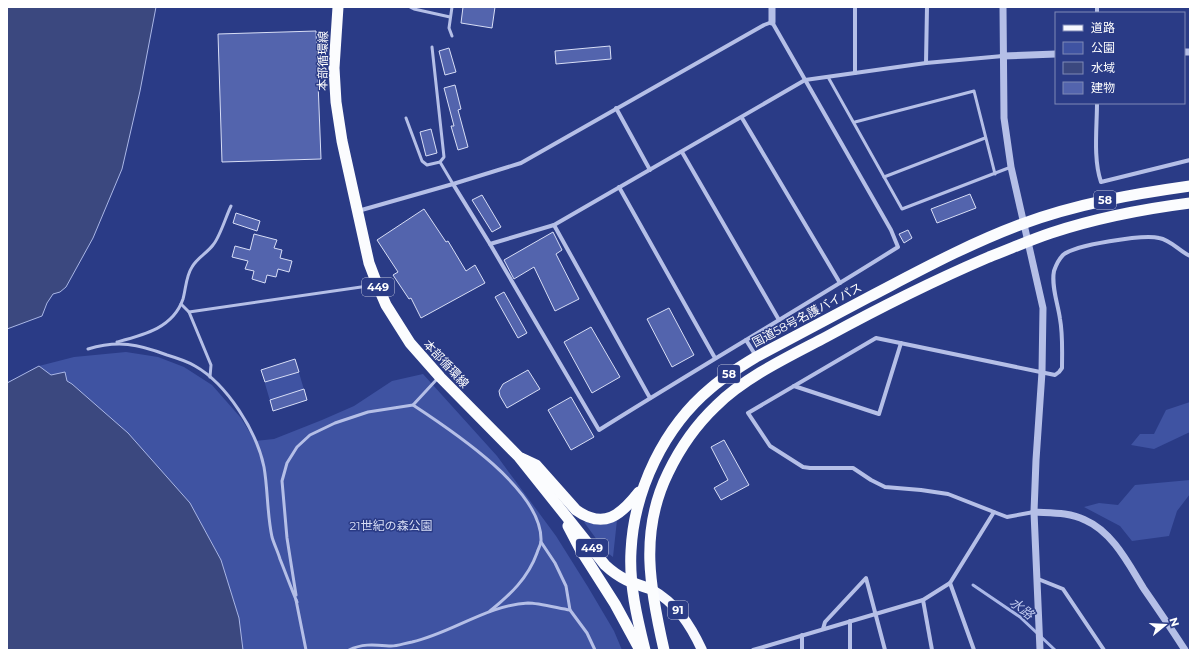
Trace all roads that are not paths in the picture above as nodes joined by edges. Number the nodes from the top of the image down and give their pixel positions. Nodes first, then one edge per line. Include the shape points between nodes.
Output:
1 (338, 7) edge
2 (410, 7) edge
3 (452, 7) edge
4 (772, 7) edge
5 (855, 7) edge
6 (927, 7) edge
7 (1003, 7) edge
8 (450, 17) junction
9 (772, 22) junction
10 (452, 36) dead end
11 (432, 46) dead end
12 (1055, 54) edge
13 (1003, 56) junction
14 (926, 63) junction
15 (855, 73) junction
16 (828, 78) junction
17 (805, 80) junction
18 (1098, 104) edge
19 (616, 108) junction
20 (406, 118) dead end
21 (742, 118) junction
22 (855, 122) junction
23 (985, 138) junction
24 (682, 152) junction
25 (1190, 160) edge
26 (440, 162) junction
27 (1011, 167) junction
28 (650, 170) junction
29 (995, 174) junction
30 (884, 177) junction
31 (453, 184) junction
32 (1190, 186) edge
33 (619, 188) junction
34 (1190, 203) edge
35 (231, 206) dead end
36 (357, 211) junction
37 (1023, 224) junction
38 (554, 225) junction
39 (1028, 241) junction
40 (490, 244) junction
41 (1190, 256) edge
42 (840, 283) junction
43 (377, 284) junction
44 (181, 304) junction
45 (189, 312) junction
46 (779, 320) junction
47 (746, 340) junction
48 (113, 343) junction
49 (901, 343) junction
50 (88, 349) dead end
51 (756, 357) junction
52 (715, 358) junction
53 (1042, 372) junction
54 (210, 377) junction
55 (440, 377) junction
56 (794, 386) junction
57 (650, 398) junction
58 (413, 405) junction
59 (519, 457) junction
60 (644, 486) junction
61 (558, 506) junction
62 (994, 512) junction
63 (1034, 512) junction
64 (541, 542) junction
65 (1038, 579) junction
66 (632, 583) junction
67 (950, 583) junction
68 (651, 589) junction
69 (923, 600) junction
70 (297, 602) junction
71 (570, 610) junction
72 (490, 611) junction
73 (876, 614) junction
74 (850, 621) junction
75 (823, 629) junction
76 (802, 635) junction
77 (371, 645) junction
78 (762, 648) edge
79 (306, 650) edge
80 (349, 650) edge
81 (372, 650) edge
82 (595, 650) edge
83 (640, 650) edge
84 (646, 650) edge
85 (664, 650) edge
86 (702, 650) edge
87 (753, 650) edge
88 (802, 650) edge
89 (850, 650) edge
90 (885, 650) edge
91 (932, 650) edge
92 (974, 650) edge
93 (1040, 650) edge
94 (1104, 650) edge
95 (1188, 650) edge

1 - 36 highway, 本部循環線 / 449 via 334,68 336,102
2 - 8 lane
3 - 8 lane
4 - 9 street
5 - 15 street
6 - 14 street
7 - 13 street
8 - 10 lane via 449,28
9 - 17 street
9 - 19 street
11 - 26 lane via 444,157
12 - 13 street
13 - 14 street
13 - 27 street via 1004,118
14 - 15 street
15 - 16 street
16 - 17 street
16 - 22 lane
17 - 21 street
17 - 42 street via 891,230 898,247
18 - 25 street via 1097,156 1101,182
19 - 28 street
19 - 31 street via 521,163
20 - 26 lane via 422,161 427,165
21 - 24 street
21 - 42 street
22 - 23 lane via 974,91
22 - 30 lane
23 - 29 lane
23 - 30 lane
24 - 28 street
24 - 46 street
26 - 31 lane
27 - 29 lane
27 - 37 street
28 - 33 street
29 - 30 lane via 902,209
31 - 36 street
31 - 40 street
32 - 37 highway, 国道58号名護バイパス / 58 via 1114,198
33 - 38 street
33 - 52 street
34 - 39 highway, 58 via 1107,218
35 - 44 lane via 214,244 195,261 188,274
36 - 43 highway, 本部循環線 / 449 via 369,263
37 - 39 street
37 - 51 highway, 国道58号名護バイパス / 58 via 940,259
38 - 40 street
38 - 57 street
39 - 53 street via 1043,308
39 - 68 highway, 58 via 937,280 844,326 752,378 717,404 690,435 668,473 659,495 653,517 650,546
40 - 57 street via 599,430
41 - 53 street via 1169,241 1158,237 1091,244 1064,254 1054,271 1061,321 1062,368 1055,375
42 - 46 street
43 - 45 lane
43 - 55 highway, 本部循環線 / 449 via 401,330
44 - 45 lane
44 - 48 lane via 172,318 158,329
45 - 54 lane via 211,365
46 - 47 street
47 - 51 street
47 - 52 street
48 - 50 lane
48 - 54 lane via 127,343 161,352 196,367
49 - 53 street
49 - 56 street via 876,338
49 - 56 street via 879,414
51 - 60 highway, 国道58号名護バイパス / 58 via 710,388 684,416 669,436
52 - 57 street
53 - 63 street
54 - 70 lane via 223,388 238,409 257,445 266,478 272,538
55 - 58 lane
55 - 59 highway, 本部循環線 / 449
56 - 62 street via 748,413 770,446 803,466 853,468 885,487 948,494
58 - 64 lane via 470,444 502,473 534,512
58 - 70 lane via 368,412 335,423 310,435 297,447 287,463 282,481 287,538
59 - 60 highway via 536,465 576,510 596,519 608,519 618,514
59 - 61 highway, 本部循環線 / 449
60 - 66 highway, 国道58号名護バイパス / 58 via 634,523 631,551
61 - 66 highway, 本部循環線 / 449 via 605,565
61 - 83 highway via 580,549 615,604
62 - 63 street via 1007,517
62 - 67 street
63 - 65 street
63 - 95 street via 1071,514 1086,520 1107,536
64 - 71 lane via 566,586
64 - 72 lane via 525,577
65 - 93 street
65 - 94 street via 1063,589
66 - 68 highway, 本部循環線 / 449
66 - 84 highway, 国道58号名護バイパス / 58
67 - 69 street
67 - 92 street
68 - 85 highway, 58
68 - 86 main road, 本部循環線 / 91 via 679,610 689,623
69 - 73 street
69 - 91 street
70 - 79 lane
71 - 72 lane via 529,603
71 - 82 lane via 587,633
72 - 77 lane via 424,639 393,646
73 - 74 street
73 - 75 street via 866,578 824,622
73 - 90 street
74 - 75 street
74 - 89 street
75 - 76 street
76 - 78 street
76 - 88 street
77 - 80 lane
77 - 81 lane
78 - 87 street

